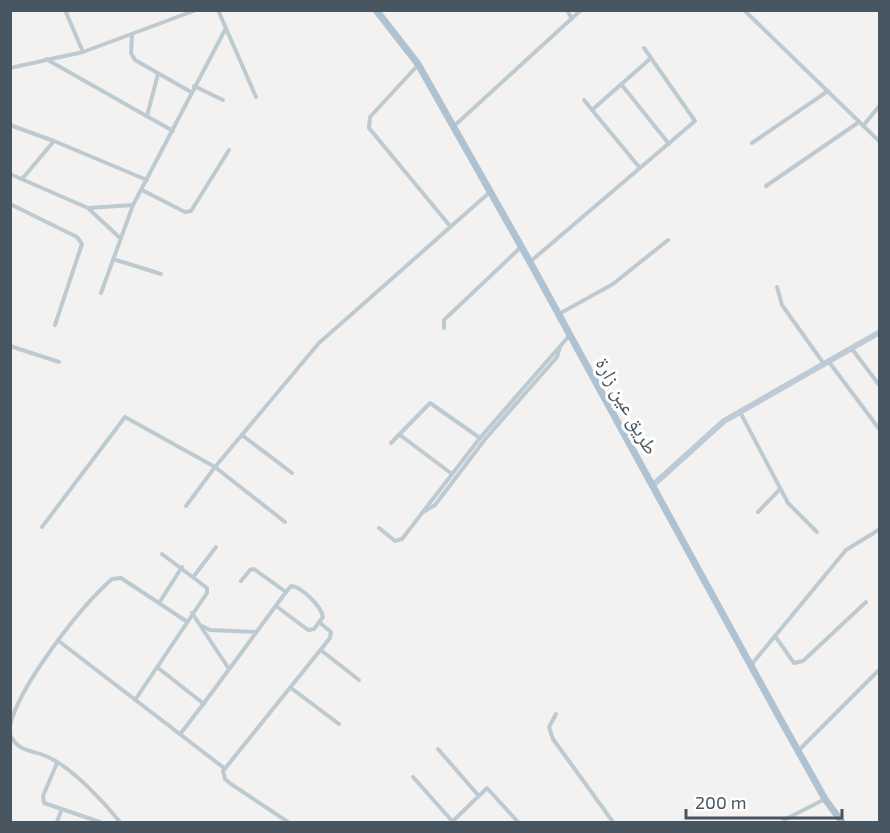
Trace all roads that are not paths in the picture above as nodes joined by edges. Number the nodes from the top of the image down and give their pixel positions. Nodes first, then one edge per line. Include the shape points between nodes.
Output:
1 (65, 10) edge
2 (196, 10) edge
3 (218, 10) edge
4 (376, 10) edge
5 (567, 10) edge
6 (581, 10) edge
7 (744, 10) edge
8 (571, 17) junction
9 (225, 28) junction
10 (132, 35) junction
11 (644, 48) dead end
12 (83, 52) junction
13 (46, 58) junction
14 (651, 58) junction
15 (418, 64) junction
16 (10, 68) edge
17 (158, 74) junction
18 (621, 84) junction
19 (194, 86) junction
20 (828, 91) junction
21 (191, 92) junction
22 (256, 97) dead end
23 (223, 100) dead end
24 (584, 100) dead end
25 (879, 105) edge
26 (592, 110) junction
27 (147, 116) junction
28 (859, 122) junction
29 (10, 125) edge
30 (454, 126) junction
31 (863, 126) junction
32 (173, 131) junction
33 (54, 141) junction
34 (879, 142) edge
35 (752, 143) dead end
36 (669, 144) junction
37 (229, 150) dead end
38 (640, 168) junction
39 (10, 174) edge
40 (22, 180) junction
41 (147, 180) junction
42 (766, 186) dead end
43 (142, 189) junction
44 (490, 192) junction
45 (10, 204) edge
46 (133, 205) junction
47 (88, 208) junction
48 (450, 226) junction
49 (119, 237) junction
50 (668, 240) dead end
51 (521, 247) junction
52 (113, 259) junction
53 (530, 262) junction
54 (161, 274) dead end
55 (777, 286) dead end
56 (101, 293) dead end
57 (558, 314) junction
58 (55, 325) dead end
59 (444, 328) dead end
60 (879, 332) edge
61 (569, 336) junction
62 (10, 346) edge
63 (560, 346) junction
64 (852, 349) junction
65 (59, 362) dead end
66 (827, 363) junction
67 (879, 386) edge
68 (740, 411) junction
69 (879, 430) edge
70 (242, 435) junction
71 (399, 435) junction
72 (480, 438) junction
73 (391, 443) dead end
74 (215, 467) junction
75 (292, 473) dead end
76 (452, 474) junction
77 (652, 486) junction
78 (780, 489) junction
79 (186, 506) dead end
80 (758, 512) dead end
81 (422, 513) junction
82 (285, 522) dead end
83 (42, 527) dead end
84 (379, 528) dead end
85 (879, 529) edge
86 (817, 532) dead end
87 (216, 547) dead end
88 (162, 554) dead end
89 (182, 567) junction
90 (194, 576) junction
91 (241, 581) dead end
92 (286, 592) junction
93 (866, 602) dead end
94 (159, 603) junction
95 (276, 606) junction
96 (192, 614) junction
97 (186, 621) junction
98 (319, 622) junction
99 (201, 625) junction
100 (256, 632) junction
101 (775, 636) junction
102 (60, 642) junction
103 (321, 651) junction
104 (751, 665) junction
105 (157, 667) junction
106 (229, 669) junction
107 (879, 669) edge
108 (359, 680) dead end
109 (291, 688) junction
110 (135, 700) junction
111 (204, 704) junction
112 (12, 711) edge
113 (556, 714) dead end
114 (339, 724) dead end
115 (10, 725) edge
116 (181, 733) junction
117 (10, 735) edge
118 (438, 749) dead end
119 (798, 751) junction
120 (57, 763) junction
121 (224, 768) junction
122 (413, 777) dead end
123 (478, 795) junction
124 (825, 799) junction
125 (61, 811) junction
126 (784, 820) dead end
127 (57, 822) edge
128 (100, 822) edge
129 (120, 822) edge
130 (288, 822) edge
131 (452, 822) edge
132 (518, 822) edge
133 (613, 822) edge
134 (842, 822) edge

1 - 12 street
2 - 10 street
3 - 9 street
4 - 15 main road, طريق عين زارة
5 - 8 street
6 - 8 street
7 - 20 street
8 - 30 street
9 - 19 street
9 - 22 street
10 - 12 street
10 - 17 street via 131,54 135,60
11 - 14 street
12 - 13 street
13 - 16 street
13 - 27 street
14 - 18 street
14 - 36 street via 696,120
15 - 30 main road, طريق عين زارة
15 - 48 street via 370,117 369,128
17 - 21 street
17 - 27 street
18 - 26 street
18 - 36 street
19 - 21 street
19 - 23 street
20 - 28 street
20 - 35 street
21 - 32 street
24 - 26 street
25 - 31 street
26 - 38 street
27 - 32 street
28 - 31 street
28 - 42 street
29 - 33 street
30 - 44 main road, طريق عين زارة
31 - 34 street
32 - 41 street
33 - 40 street
33 - 41 street
36 - 38 street
37 - 43 street via 192,211 185,212
38 - 53 street
39 - 40 street
40 - 47 street
41 - 43 street
43 - 46 street
44 - 48 street
44 - 51 main road, طريق عين زارة
45 - 58 street via 77,237 82,244
46 - 47 street
46 - 49 street
47 - 49 street
48 - 70 street via 338,324
49 - 52 street
50 - 57 street via 613,284
51 - 53 main road, طريق عين زارة
51 - 59 street via 444,320
52 - 54 street
52 - 56 street
53 - 57 main road, طريق عين زارة
55 - 66 street via 782,304
57 - 61 main road, طريق عين زارة
60 - 64 main road
61 - 63 street
61 - 77 main road, طريق عين زارة
62 - 65 street
63 - 72 street
63 - 81 street via 557,357 486,438 435,505
64 - 66 main road
64 - 67 street
66 - 68 main road
66 - 69 street
68 - 77 main road via 714,429
68 - 78 street
70 - 74 street
70 - 75 street
71 - 72 street via 430,403
71 - 73 street
71 - 76 street
72 - 76 street
74 - 79 street
74 - 82 street
74 - 83 street via 125,417
76 - 81 street
77 - 104 main road, طريق عين زارة
78 - 80 street
78 - 86 street via 793,509
81 - 84 street via 399,541
85 - 101 street via 846,550
87 - 90 street
88 - 89 street
89 - 90 street
89 - 94 street
90 - 96 street via 207,588
91 - 92 street via 254,569
92 - 95 street
92 - 98 street via 291,586 297,587 320,608
93 - 101 street via 798,664
94 - 97 street
94 - 102 street via 116,578 80,614
95 - 98 street via 308,630
95 - 100 street
96 - 97 street
96 - 99 street
97 - 105 street
98 - 103 street via 332,635
99 - 100 street via 210,630
99 - 106 street
100 - 106 street
101 - 104 street
102 - 110 street
102 - 112 street
103 - 108 street
103 - 109 street
104 - 119 main road, طريق عين زارة
105 - 110 street
105 - 111 street
106 - 111 street
107 - 119 street
109 - 114 street
109 - 121 street
110 - 116 street
111 - 116 street
112 - 115 street
113 - 133 street via 549,727 553,739
116 - 121 street
117 - 120 street via 21,749
118 - 123 street
119 - 124 main road, طريق عين زارة
120 - 125 street via 43,796 44,803
120 - 129 street
121 - 130 street via 225,779
122 - 131 street
123 - 131 street
123 - 132 street via 491,789
124 - 126 street
124 - 134 main road, طريق عين زارة
125 - 127 street
125 - 128 street

